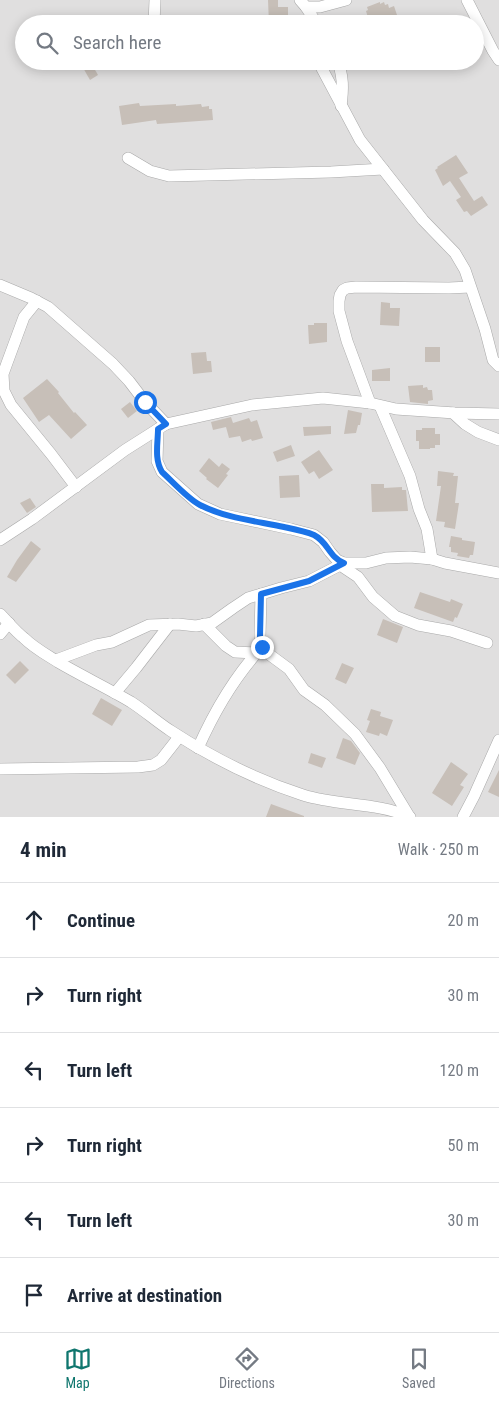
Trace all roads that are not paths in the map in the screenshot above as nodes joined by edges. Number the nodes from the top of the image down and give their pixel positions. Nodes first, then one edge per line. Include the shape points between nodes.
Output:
1 (155, 0) edge
2 (346, 0) edge
3 (467, 0) edge
4 (303, 3) edge
5 (154, 15) edge
6 (311, 15) edge
7 (475, 15) edge
8 (484, 33) edge
9 (499, 60) edge
10 (323, 70) edge
11 (341, 70) edge
12 (341, 106) junction
13 (128, 158) dead end
14 (383, 169) junction
15 (0, 285) edge
16 (470, 287) junction
17 (36, 301) junction
18 (499, 366) edge
19 (375, 405) junction
20 (453, 413) junction
21 (499, 414) edge
22 (162, 426) junction
23 (499, 440) edge
24 (76, 487) junction
25 (0, 540) edge
26 (432, 558) junction
27 (342, 564) junction
28 (499, 572) edge
29 (261, 594) junction
30 (0, 614) edge
31 (9, 623) junction
32 (170, 624) junction
33 (204, 624) junction
34 (0, 634) edge
35 (487, 643) dead end
36 (259, 650) junction
37 (56, 660) junction
38 (114, 693) junction
39 (179, 737) junction
40 (499, 740) edge
41 (198, 748) junction
42 (0, 769) edge
43 (409, 817) edge
44 (463, 817) edge

1 - 5 street
2 - 4 street via 320,7
3 - 7 street
4 - 6 street
8 - 9 street
10 - 12 street
11 - 12 street via 344,89
12 - 14 street via 360,140
13 - 14 street via 150,171 169,176
14 - 16 street via 454,253 465,270
15 - 17 street
16 - 18 street via 493,360
16 - 19 street via 356,287 343,290 339,312 347,341
17 - 22 street via 48,307 113,364
17 - 24 street via 24,317 7,362 3,374 4,391 11,406
19 - 20 street
19 - 22 street via 323,398 252,405
19 - 26 street via 410,476
20 - 21 street
20 - 23 street via 478,432
22 - 24 street
22 - 27 street via 159,467 198,504 220,514 314,535
24 - 25 street
26 - 27 street via 386,558
26 - 28 street
27 - 29 street via 309,581
27 - 35 street via 394,616
29 - 33 street via 248,598 212,623
29 - 36 street
30 - 31 street
31 - 34 street
31 - 37 street via 24,639
32 - 33 street
32 - 37 street via 149,625 112,642
32 - 38 street
33 - 36 street via 235,652
36 - 41 street via 232,685
36 - 43 street via 289,669 304,690 355,734
37 - 38 street
38 - 39 street
39 - 41 street
39 - 42 street via 153,765
40 - 44 street
41 - 43 street via 257,777 304,795 372,806

